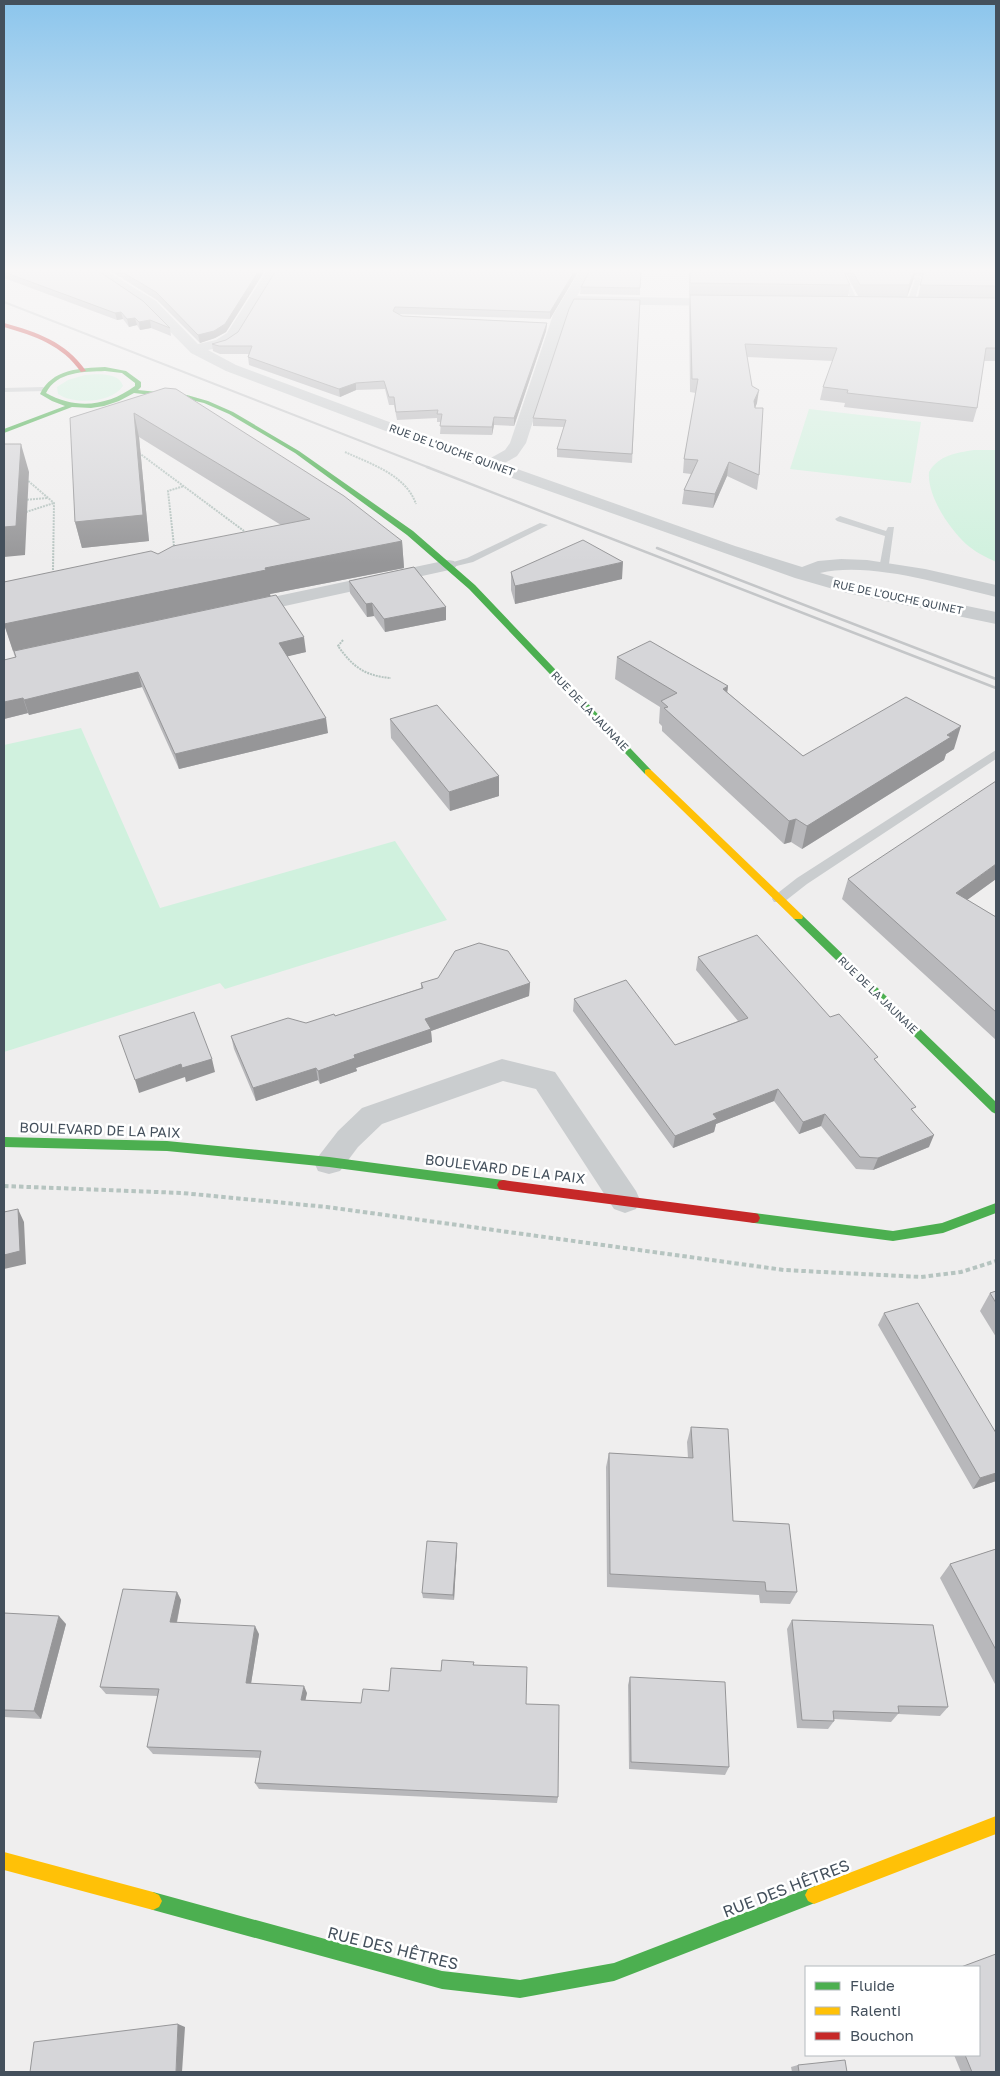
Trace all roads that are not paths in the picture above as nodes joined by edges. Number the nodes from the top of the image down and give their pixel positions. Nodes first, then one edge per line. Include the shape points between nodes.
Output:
1 (234, 369) edge
2 (539, 369) edge
3 (83, 371) joint
4 (43, 388) junction
5 (4, 390) edge
6 (134, 391) junction
7 (69, 406) junction
8 (4, 431) edge
9 (490, 465) junction
10 (840, 519) dead end
11 (543, 525) dead end
12 (448, 565) junction
13 (884, 569) junction
14 (801, 574) junction
15 (996, 591) edge
16 (223, 614) edge
17 (996, 618) edge
18 (996, 754) edge
19 (779, 899) junction
20 (990, 1095) edge
21 (996, 1110) edge
22 (4, 1142) edge
23 (329, 1162) junction
24 (625, 1200) junction
25 (996, 1208) edge
26 (996, 1825) edge
27 (4, 1861) edge

1 - 9 street, RUE DE L'OUCHE QUINET
2 - 9 street via 518,443 511,453
3 - 4 street via 57,378
3 - 6 street via 105,369 124,372 138,382
4 - 5 lane
4 - 7 street via 48,399
6 - 7 street via 112,402
6 - 12 street, RUE DE LA JAUNAIE via 197,399 254,426 297,452 404,528
7 - 8 street
9 - 14 street, RUE DE L'OUCHE QUINET
10 - 13 lane via 891,532
11 - 12 lane via 470,560
12 - 16 street
12 - 19 street, RUE DE LA JAUNAIE via 642,766
13 - 14 street, RUE DE L'OUCHE QUINET via 835,564 819,565
13 - 15 street, RUE DE L'OUCHE QUINET
14 - 17 street, RUE DE L'OUCHE QUINET via 868,592
18 - 19 lane
19 - 20 street, RUE DE LA JAUNAIE
20 - 21 street, RUE DE LA JAUNAIE
22 - 23 street, BOULEVARD DE LA PAIX via 167,1146
23 - 24 street, BOULEVARD DE LA PAIX
23 - 24 street via 372,1116 502,1070 545,1080
24 - 25 street, BOULEVARD DE LA PAIX via 893,1236 942,1228
26 - 27 street, RUE DES HÊTRES via 614,1972 520,1988 442,1980

